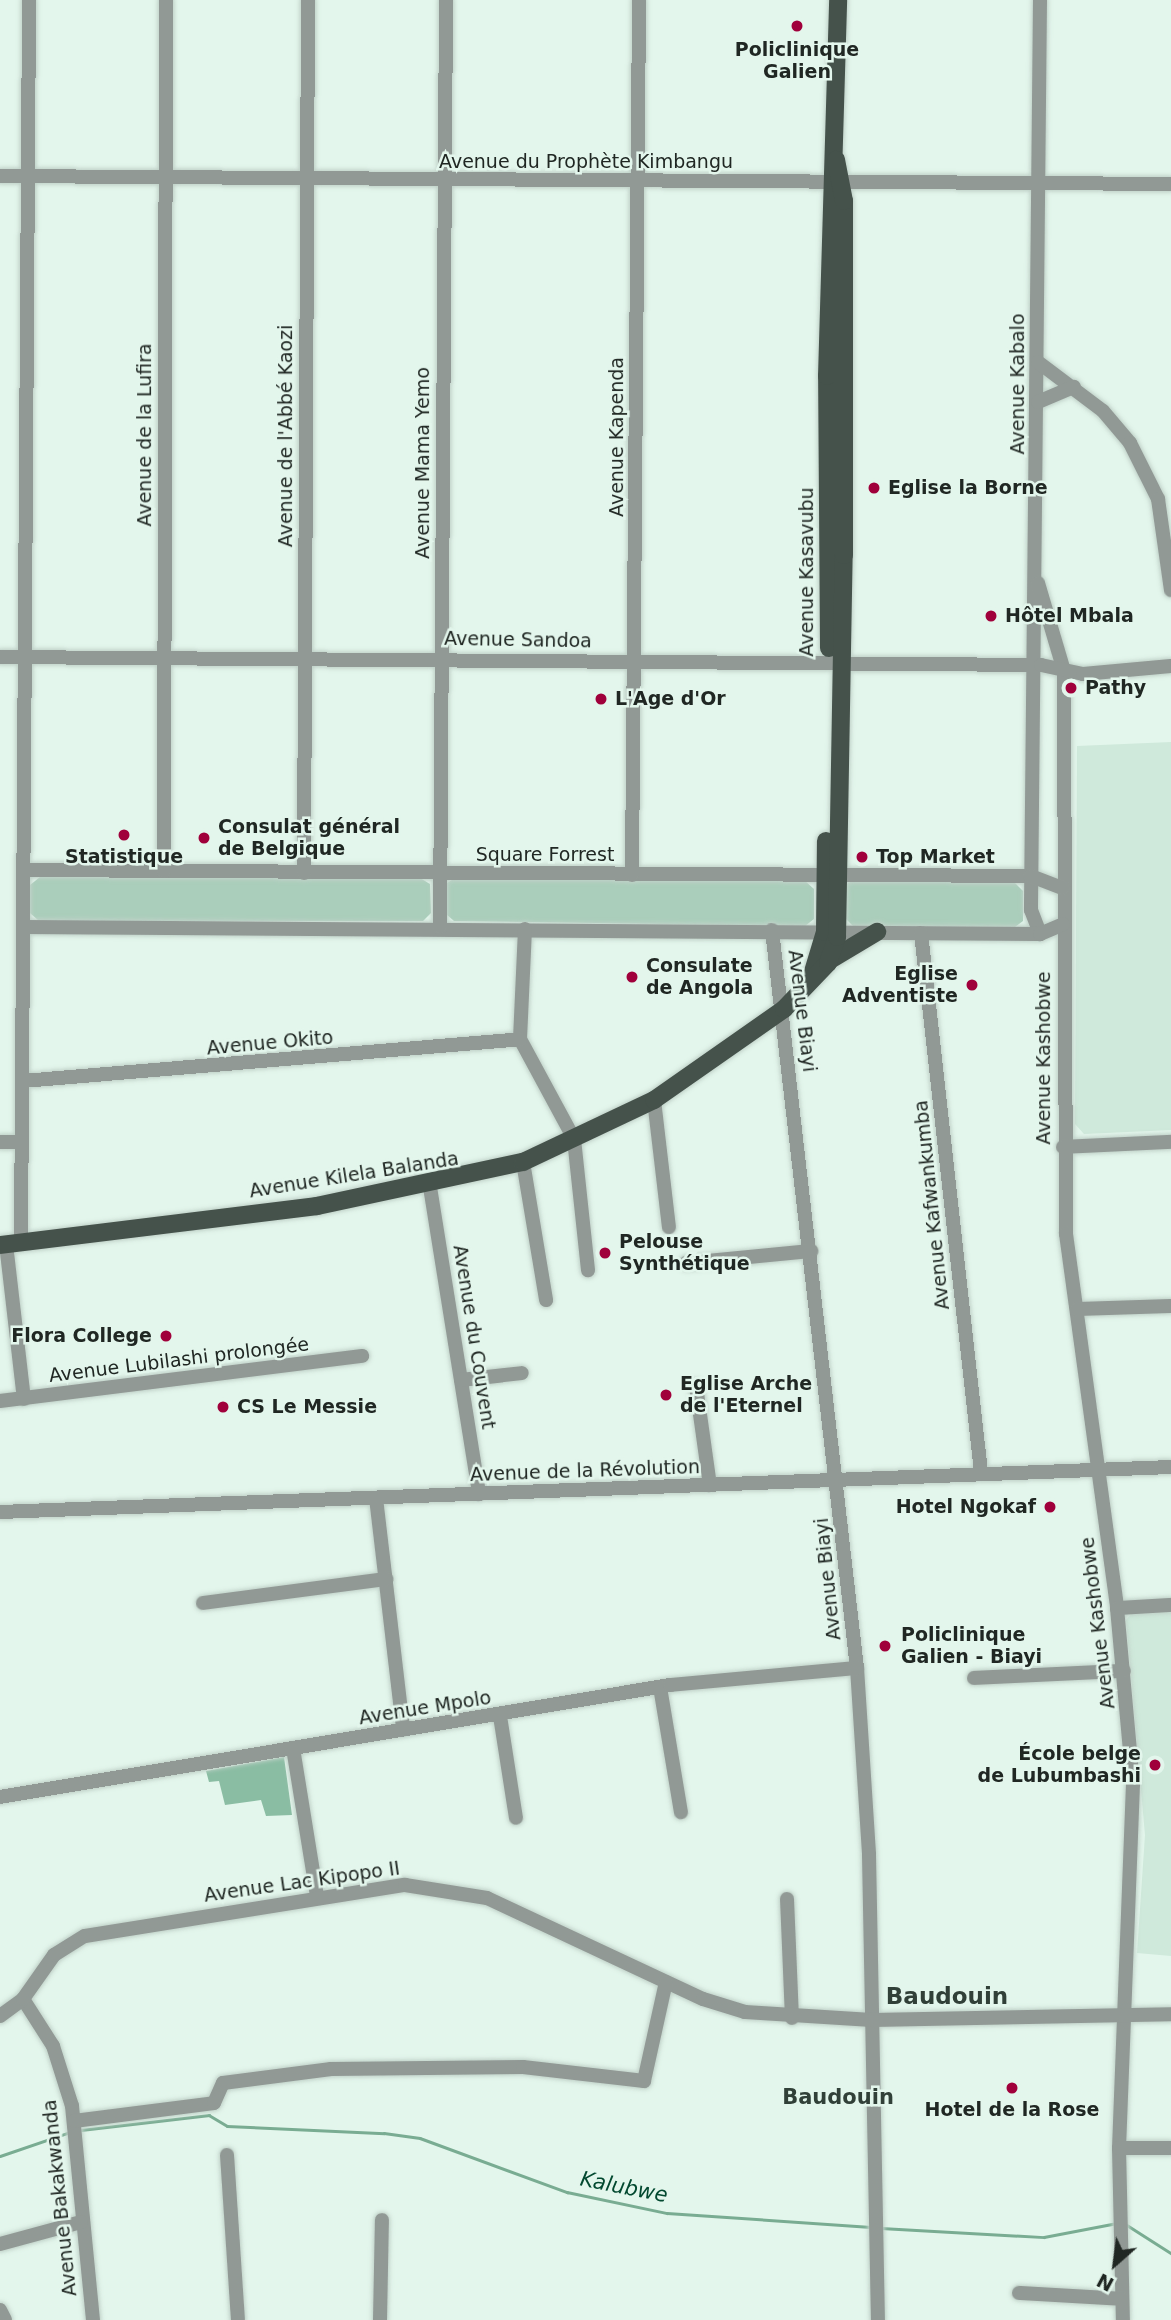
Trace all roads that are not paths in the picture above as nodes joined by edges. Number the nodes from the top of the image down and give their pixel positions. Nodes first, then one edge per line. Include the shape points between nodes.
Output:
1 (29, 0) edge
2 (166, 0) edge
3 (308, 0) edge
4 (446, 0) edge
5 (639, 0) edge
6 (838, 0) edge
7 (1040, 0) edge
8 (0, 176) edge
9 (27, 176) junction
10 (165, 179) junction
11 (307, 179) junction
12 (445, 180) junction
13 (637, 181) junction
14 (837, 182) junction
15 (1171, 184) edge
16 (1035, 185) junction
17 (1038, 362) junction
18 (1074, 387) junction
19 (1038, 402) junction
20 (1038, 583) junction
21 (1171, 590) edge
22 (0, 657) edge
23 (23, 657) junction
24 (163, 658) junction
25 (304, 659) junction
26 (441, 659) junction
27 (635, 660) junction
28 (834, 663) junction
29 (1036, 665) junction
30 (1171, 666) edge
31 (1064, 671) junction
32 (23, 870) junction
33 (164, 871) junction
34 (304, 873) junction
35 (439, 873) junction
36 (632, 875) junction
37 (832, 875) junction
38 (1031, 876) junction
39 (1063, 888) junction
40 (1063, 924) junction
41 (23, 927) junction
42 (440, 927) junction
43 (525, 929) junction
44 (772, 930) junction
45 (831, 931) junction
46 (877, 932) junction
47 (921, 933) junction
48 (1041, 934) junction
49 (1063, 958) junction
50 (830, 960) junction
51 (809, 982) junction
52 (784, 1009) junction
53 (520, 1039) junction
54 (23, 1081) junction
55 (654, 1100) junction
56 (575, 1139) junction
57 (0, 1142) edge
58 (22, 1142) junction
59 (1171, 1142) edge
60 (1063, 1147) junction
61 (523, 1162) junction
62 (430, 1187) junction
63 (669, 1227) dead end
64 (9, 1243) edge
65 (811, 1251) junction
66 (686, 1263) dead end
67 (588, 1270) dead end
68 (546, 1300) dead end
69 (1171, 1306) edge
70 (1077, 1308) junction
71 (362, 1356) dead end
72 (522, 1373) dead end
73 (461, 1380) junction
74 (696, 1386) dead end
75 (24, 1399) junction
76 (0, 1402) edge
77 (1171, 1467) edge
78 (1098, 1470) junction
79 (981, 1472) junction
80 (837, 1479) junction
81 (710, 1485) junction
82 (480, 1494) junction
83 (376, 1498) junction
84 (0, 1512) edge
85 (386, 1579) junction
86 (203, 1604) dead end
87 (1171, 1605) edge
88 (1118, 1608) junction
89 (857, 1668) junction
90 (1124, 1671) junction
91 (974, 1678) dead end
92 (660, 1687) junction
93 (500, 1716) junction
94 (403, 1729) junction
95 (293, 1748) junction
96 (0, 1797) edge
97 (681, 1812) dead end
98 (516, 1818) dead end
99 (317, 1897) junction
100 (787, 1899) dead end
101 (666, 1982) junction
102 (23, 1999) junction
103 (1171, 2014) edge
104 (1126, 2015) junction
105 (0, 2016) edge
106 (792, 2018) junction
107 (872, 2020) junction
108 (74, 2121) junction
109 (1119, 2148) junction
110 (1171, 2148) edge
111 (227, 2155) dead end
112 (382, 2220) dead end
113 (81, 2222) junction
114 (1, 2244) edge
115 (1019, 2293) dead end
116 (1122, 2299) junction
117 (0, 2310) edge
118 (5, 2320) edge
119 (93, 2320) edge
120 (238, 2320) edge
121 (380, 2320) edge
122 (878, 2320) edge
123 (1123, 2320) edge

1 - 9 street
2 - 10 street, Avenue de la Lufira
3 - 11 street, Avenue de l'Abbé Kaozi
4 - 12 street, Avenue Mama Yemo
5 - 13 street, Avenue Kapenda
6 - 14 main road, Avenue Kasavubu
7 - 16 street, Avenue Kabalo
8 - 9 street, Avenue du Prophète Kimbangu
9 - 10 street, Avenue du Prophète Kimbangu
9 - 23 street
10 - 11 street, Avenue du Prophète Kimbangu
10 - 24 street, Avenue de la Lufira
11 - 12 street, Avenue du Prophète Kimbangu
11 - 25 street, Avenue de l'Abbé Kaozi
12 - 13 street, Avenue du Prophète Kimbangu
12 - 26 street, Avenue Mama Yemo
13 - 14 street, Avenue du Prophète Kimbangu
13 - 27 street, Avenue Kapenda
14 - 16 street, Avenue du Prophète Kimbangu
14 - 28 main road, Avenue Kasavubu
15 - 16 street, Avenue du Prophète Kimbangu
16 - 17 street, Avenue Kabalo
17 - 18 street
17 - 19 street, Avenue Kabalo
18 - 19 street
18 - 21 street via 1119,428 1141,463 1165,526
19 - 20 street, Avenue Kabalo
20 - 29 street, Avenue Kabalo
20 - 31 street
22 - 23 street, Avenue Sandoa
23 - 24 street, Avenue Sandoa
23 - 32 street
24 - 25 street, Avenue Sandoa
24 - 33 street, Avenue de la Lufira
25 - 26 street, Avenue Sandoa
25 - 34 street, Avenue de l'Abbé Kaozi
26 - 27 street, Avenue Sandoa
26 - 35 street, Avenue Mama Yemo
27 - 28 street, Avenue Sandoa
27 - 36 street, Avenue Kapenda
28 - 29 street, Avenue Sandoa
28 - 37 main road, Avenue Kasavubu
29 - 31 street, Avenue Sandoa
29 - 38 street, Avenue Kabalo
30 - 31 street, Avenue Sandoa
31 - 39 street
32 - 33 street, Square Forrest
32 - 41 street
33 - 34 street, Square Forrest
34 - 35 street, Square Forrest
35 - 36 street, Square Forrest
35 - 42 street, Avenue Mama Yemo
36 - 37 street, Square Forrest
37 - 38 street, Square Forrest
37 - 45 main road, Avenue Kasavubu
38 - 39 street, Square Forrest
38 - 48 street, Avenue Kabalo via 1031,910
39 - 40 street
40 - 48 street
40 - 49 street, Avenue Kashobwe
41 - 42 street
41 - 54 street
42 - 43 street
43 - 44 street
43 - 53 street
44 - 45 street
44 - 52 street, Avenue Biayi
45 - 46 street
45 - 50 main road, Avenue Kilela Balanda
45 - 51 main road, Avenue Kasavubu
46 - 47 street
46 - 50 main road
47 - 48 street
47 - 79 street, Avenue Kafwankumba
48 - 49 street
49 - 60 street, Avenue Kashobwe
50 - 51 main road, Avenue Kilela Balanda
51 - 52 main road, Avenue Kilela Balanda
52 - 55 main road, Avenue Kilela Balanda
52 - 65 street, Avenue Biayi
53 - 54 street, Avenue Okito
53 - 56 street
54 - 58 street
55 - 56 main road, Avenue Kilela Balanda
55 - 63 street
56 - 61 main road, Avenue Kilela Balanda
56 - 67 street
57 - 58 street
58 - 64 street
59 - 60 street
60 - 70 street, Avenue Kashobwe via 1066,1234
61 - 62 main road, Avenue Kilela Balanda
61 - 68 street
62 - 64 main road, Avenue Kilela Balanda
62 - 73 street, Avenue du Couvent
64 - 75 street
65 - 66 street
65 - 80 street, Avenue Biayi
69 - 70 street
70 - 78 street, Avenue Kashobwe
71 - 75 street, Avenue Lubilashi prolongée
72 - 73 street
73 - 82 street, Avenue du Couvent
74 - 81 street
75 - 76 street, Avenue Lubilashi prolongée
77 - 78 street, Avenue de la Révolution
78 - 79 street, Avenue de la Révolution
78 - 88 street, Avenue Kashobwe
79 - 80 street, Avenue de la Révolution
80 - 81 street, Avenue de la Révolution
80 - 89 street, Avenue Biayi
81 - 82 street, Avenue de la Révolution
82 - 83 street, Avenue de la Révolution
83 - 84 street, Avenue de la Révolution
83 - 85 street
85 - 86 street
85 - 94 street
87 - 88 street
88 - 90 street, Avenue Kashobwe
89 - 92 street, Avenue Mpolo
89 - 107 street, Avenue Biayi
90 - 91 street
90 - 104 street, Avenue Kashobwe via 1135,1827
92 - 93 street, Avenue Mpolo
92 - 97 street
93 - 94 street, Avenue Mpolo
93 - 98 street
94 - 95 street, Avenue Mpolo
95 - 96 street, Avenue Mpolo
95 - 99 street
99 - 101 street, Avenue Lac Kipopo II via 405,1885 471,1894
99 - 102 street, Avenue Lac Kipopo II via 85,1936 54,1955
100 - 106 street
101 - 106 street, Avenue Lac Kipopo II via 728,2009
101 - 108 street via 644,2081 523,2067 331,2068 223,2083 214,2103
102 - 105 street, Avenue Lac Kipopo II
102 - 108 street, Avenue Bakakwanda via 53,2046
103 - 104 street, Avenue Lac Kipopo II
104 - 107 street, Avenue Lac Kipopo II
104 - 109 street, Avenue Kashobwe
106 - 107 street, Avenue Lac Kipopo II
107 - 122 street, Avenue Biayi
108 - 113 street, Avenue Bakakwanda
109 - 110 street
109 - 116 street, Avenue Kashobwe
111 - 120 street
112 - 121 street
113 - 114 street
113 - 119 street, Avenue Bakakwanda
115 - 116 street
116 - 123 street, Avenue Kashobwe
117 - 118 street

